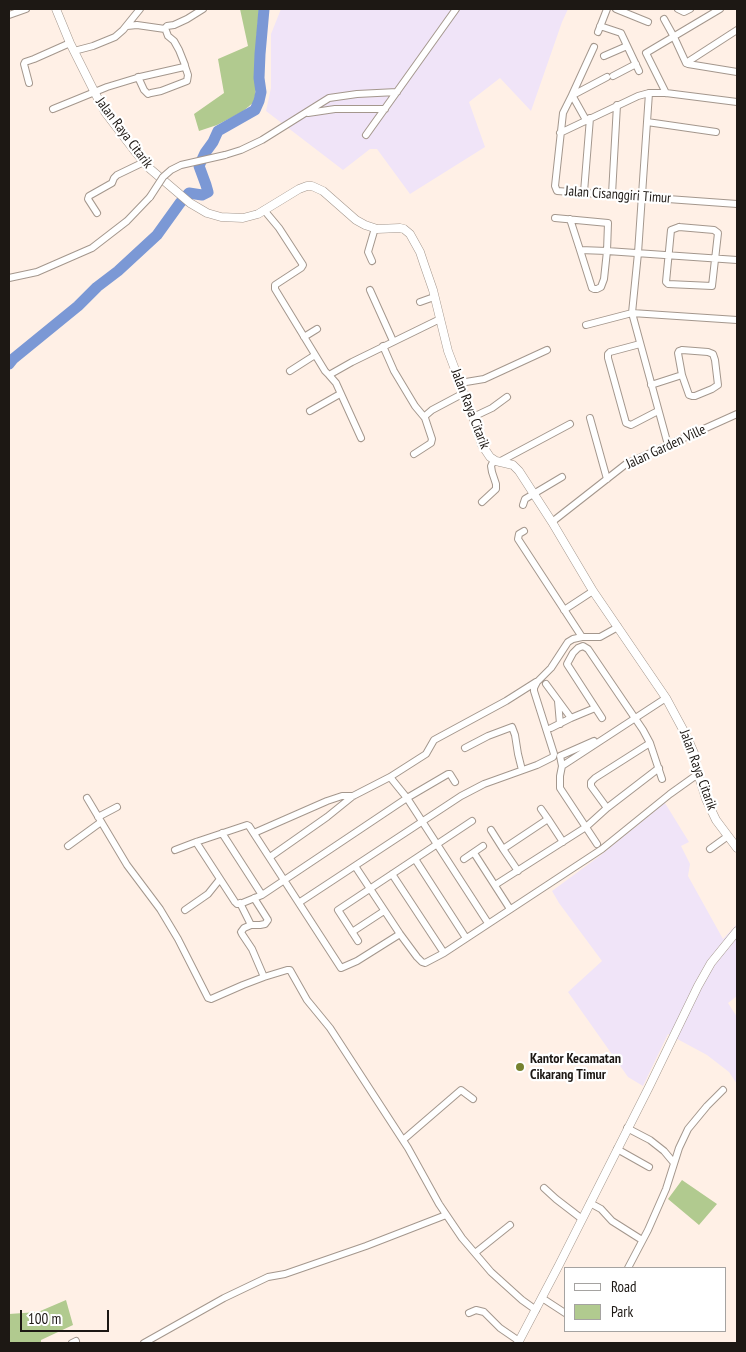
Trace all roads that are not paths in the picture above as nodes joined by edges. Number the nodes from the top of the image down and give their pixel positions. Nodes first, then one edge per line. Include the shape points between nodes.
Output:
1 (26, 9) edge
2 (56, 9) edge
3 (140, 9) edge
4 (203, 9) edge
5 (456, 9) edge
6 (607, 9) edge
7 (616, 9) edge
8 (678, 9) edge
9 (690, 9) edge
10 (720, 9) edge
11 (9, 15) edge
12 (664, 19) dead end
13 (648, 22) dead end
14 (127, 26) junction
15 (165, 28) junction
16 (737, 30) edge
17 (674, 37) junction
18 (70, 43) junction
19 (627, 46) junction
20 (594, 47) dead end
21 (74, 51) junction
22 (604, 56) dead end
23 (686, 63) junction
24 (636, 64) junction
25 (185, 66) junction
26 (639, 72) dead end
27 (737, 72) edge
28 (138, 77) junction
29 (29, 83) dead end
30 (397, 92) junction
31 (95, 93) junction
32 (649, 93) junction
33 (666, 94) junction
34 (572, 95) junction
35 (737, 102) edge
36 (618, 105) junction
37 (53, 109) dead end
38 (386, 109) junction
39 (304, 114) junction
40 (588, 119) junction
41 (647, 122) junction
42 (716, 132) dead end
43 (560, 133) junction
44 (366, 135) dead end
45 (144, 162) junction
46 (584, 192) junction
47 (612, 194) junction
48 (642, 197) junction
49 (737, 204) edge
50 (264, 210) junction
51 (96, 213) dead end
52 (555, 218) dead end
53 (570, 219) junction
54 (374, 228) junction
55 (580, 250) junction
56 (607, 251) junction
57 (638, 253) junction
58 (668, 255) junction
59 (716, 258) junction
60 (737, 260) edge
61 (372, 261) dead end
62 (9, 278) edge
63 (370, 290) dead end
64 (434, 297) junction
65 (420, 302) dead end
66 (632, 313) junction
67 (440, 319) junction
68 (737, 320) edge
69 (586, 325) dead end
70 (316, 329) dead end
71 (304, 337) junction
72 (393, 341) junction
73 (640, 344) junction
74 (383, 346) junction
75 (547, 350) dead end
76 (315, 355) junction
77 (290, 371) dead end
78 (329, 375) junction
79 (682, 375) junction
80 (460, 383) junction
81 (651, 384) junction
82 (464, 393) junction
83 (340, 394) junction
84 (507, 398) dead end
85 (310, 411) dead end
86 (658, 411) junction
87 (737, 414) edge
88 (473, 417) junction
89 (425, 418) junction
90 (590, 418) dead end
91 (570, 424) dead end
92 (361, 438) dead end
93 (668, 446) junction
94 (414, 454) dead end
95 (496, 461) junction
96 (562, 477) dead end
97 (607, 478) junction
98 (534, 493) junction
99 (482, 502) dead end
100 (522, 505) dead end
101 (552, 522) junction
102 (524, 531) dead end
103 (593, 591) junction
104 (564, 610) junction
105 (618, 627) junction
106 (582, 637) junction
107 (537, 682) junction
108 (546, 684) dead end
109 (666, 698) junction
110 (558, 700) junction
111 (595, 708) junction
112 (571, 718) junction
113 (602, 718) dead end
114 (635, 718) junction
115 (560, 724) junction
116 (551, 728) dead end
117 (650, 743) junction
118 (465, 748) dead end
119 (659, 768) junction
120 (522, 770) junction
121 (698, 774) junction
122 (390, 777) junction
123 (662, 779) dead end
124 (455, 782) dead end
125 (353, 796) junction
126 (87, 798) dead end
127 (408, 798) junction
128 (117, 807) dead end
129 (607, 808) junction
130 (541, 809) dead end
131 (548, 819) junction
132 (100, 820) junction
133 (422, 821) junction
134 (472, 822) dead end
135 (586, 827) junction
136 (490, 830) dead end
137 (222, 833) junction
138 (254, 833) junction
139 (728, 836) junction
140 (196, 842) junction
141 (563, 842) junction
142 (597, 844) dead end
143 (437, 845) junction
144 (68, 846) dead end
145 (483, 846) dead end
146 (737, 848) edge
147 (503, 849) junction
148 (710, 849) dead end
149 (175, 850) dead end
150 (474, 853) junction
151 (270, 858) junction
152 (415, 859) junction
153 (464, 859) dead end
154 (355, 866) junction
155 (518, 871) junction
156 (392, 874) junction
157 (220, 879) junction
158 (285, 880) junction
159 (495, 885) junction
160 (370, 889) junction
161 (262, 895) junction
162 (254, 898) junction
163 (300, 902) junction
164 (240, 903) junction
165 (510, 909) junction
166 (185, 910) dead end
167 (384, 911) junction
168 (488, 923) junction
169 (251, 925) junction
170 (737, 931) edge
171 (352, 932) junction
172 (400, 934) junction
173 (466, 938) junction
174 (358, 941) dead end
175 (444, 953) junction
176 (264, 977) junction
177 (723, 1090) dead end
178 (473, 1099) dead end
179 (627, 1128) junction
180 (403, 1140) junction
181 (617, 1149) junction
182 (674, 1163) junction
183 (649, 1167) dead end
184 (544, 1188) dead end
185 (590, 1203) junction
186 (446, 1215) junction
187 (582, 1219) junction
188 (510, 1225) dead end
189 (642, 1240) junction
190 (475, 1253) junction
191 (562, 1267) edge
192 (628, 1267) edge
193 (542, 1298) junction
194 (536, 1310) junction
195 (469, 1312) dead end
196 (564, 1312) edge
197 (518, 1342) edge
198 (144, 1343) edge

1 - 11 street
2 - 18 street, Jalan Raya Citarik
3 - 14 street
4 - 15 street
5 - 30 street
6 - 19 street via 599,29 621,33
7 - 13 street
8 - 9 street via 684,12
10 - 17 street
12 - 17 street
14 - 15 street
14 - 21 street via 105,42
15 - 25 street
16 - 23 street
17 - 23 street
17 - 33 street via 646,54
18 - 21 street, Jalan Raya Citarik
18 - 29 street via 25,62
19 - 22 street
19 - 24 street
20 - 34 street
21 - 31 street, Jalan Raya Citarik
23 - 27 street
24 - 26 street
24 - 34 street
25 - 28 street
25 - 28 street via 187,80 151,94 144,90
28 - 31 street
30 - 38 street
30 - 39 street via 329,98
31 - 37 street
31 - 45 street, Jalan Raya Citarik via 105,112
32 - 33 street
32 - 36 street
32 - 41 street
33 - 35 street
34 - 40 street
34 - 43 street via 563,113
36 - 40 street
36 - 47 street
38 - 39 street via 335,109
38 - 44 street
39 - 62 street, bridge via 241,150 171,170 127,221 92,248 37,272
40 - 43 street
40 - 46 street
41 - 42 street
41 - 48 street
43 - 46 street, Jalan Cisanggiri Timur via 556,189
45 - 50 street, Jalan Raya Citarik via 178,194 207,213 229,218 249,217
45 - 51 street via 117,175 112,183 89,196
46 - 47 street, Jalan Cisanggiri Timur
47 - 48 street, Jalan Cisanggiri Timur
48 - 49 street, Jalan Cisanggiri Timur
48 - 57 street
50 - 54 street, Jalan Raya Citarik via 299,189 312,186 323,191 356,220
50 - 71 street via 303,265 274,286
52 - 53 street
53 - 55 street
53 - 56 street via 608,223
54 - 61 street via 368,252
54 - 64 street, Jalan Raya Citarik via 400,228 410,234 420,252
55 - 56 street
55 - 56 street via 592,288 597,290 604,279
56 - 57 street
57 - 58 street
57 - 66 street
58 - 59 street
58 - 59 street via 671,230 679,227 714,230 718,234
58 - 59 street via 666,282 677,285 712,286
59 - 60 street
63 - 72 street
64 - 65 street
64 - 67 street, Jalan Raya Citarik
66 - 68 street
66 - 69 street
66 - 73 street
67 - 72 street
67 - 80 street, Jalan Raya Citarik
70 - 71 street
71 - 76 street
72 - 74 street
73 - 81 street
73 - 86 street via 610,352 608,358 626,423 631,425
74 - 78 street
74 - 89 street via 394,371
75 - 80 street via 484,379
76 - 77 street
76 - 78 street
78 - 83 street
79 - 79 street via 679,351 713,354 718,384 712,389 690,396
79 - 81 street
80 - 82 street, Jalan Raya Citarik
81 - 86 street
82 - 88 street, Jalan Raya Citarik
82 - 89 street via 432,410
83 - 85 street
83 - 92 street
84 - 88 street
86 - 93 street
87 - 93 street, Jalan Garden Ville
88 - 95 street, Jalan Raya Citarik via 482,445
89 - 94 street via 431,443
90 - 97 street
91 - 95 street
93 - 97 street, Jalan Garden Ville via 626,464
95 - 98 street, Jalan Raya Citarik via 516,468
95 - 99 street via 491,466 496,489
96 - 98 street
97 - 101 street, Jalan Garden Ville
98 - 100 street
98 - 101 street, Jalan Raya Citarik
101 - 103 street, Jalan Raya Citarik
102 - 104 street via 518,539
103 - 104 street
103 - 105 street, Jalan Raya Citarik
104 - 106 street
105 - 106 street via 600,637
105 - 109 street, Jalan Raya Citarik
106 - 107 street via 568,642
107 - 120 street via 534,692 554,756
107 - 122 street via 434,740 426,754
108 - 110 street
109 - 114 street
109 - 121 street, Jalan Raya Citarik via 687,736
110 - 112 street
110 - 115 street
111 - 112 street
111 - 113 street
111 - 114 street via 568,664 573,653 583,646
112 - 115 street
114 - 117 street
114 - 135 street via 562,766 560,788
115 - 116 street
117 - 119 street
117 - 129 street via 591,782
118 - 120 street via 512,727
119 - 123 street
119 - 129 street
120 - 133 street via 484,784
121 - 139 street, Jalan Raya Citarik via 709,806
121 - 165 street via 602,849
122 - 125 street
122 - 127 street
124 - 127 street via 448,774
125 - 138 street via 328,801
125 - 151 street
126 - 132 street
127 - 133 street
127 - 158 street
128 - 132 street
129 - 135 street
130 - 131 street
131 - 141 street
131 - 147 street
132 - 144 street
132 - 176 street via 178,939 208,998
133 - 143 street
133 - 154 street
134 - 143 street
135 - 141 street
135 - 142 street
136 - 147 street
137 - 138 street via 247,825
137 - 140 street
137 - 161 street
138 - 151 street
139 - 146 street, Jalan Raya Citarik
139 - 148 street
140 - 149 street
140 - 157 street
141 - 155 street
143 - 152 street
143 - 168 street
145 - 150 street
147 - 155 street
150 - 153 street
150 - 159 street
151 - 158 street
152 - 156 street
152 - 173 street
154 - 160 street
154 - 163 street
155 - 159 street
156 - 160 street
156 - 175 street
157 - 164 street via 235,902
157 - 166 street via 208,894
158 - 161 street
158 - 163 street
159 - 165 street
160 - 167 street
160 - 171 street via 338,910
161 - 162 street
162 - 164 street
162 - 169 street via 268,920 260,926
163 - 172 street via 341,968
164 - 169 street
165 - 168 street
167 - 171 street
167 - 172 street
168 - 173 street
169 - 176 street via 241,932
170 - 179 street via 711,963 698,986
171 - 174 street
172 - 175 street via 422,962 430,962
173 - 175 street
176 - 180 street via 287,970 292,973
177 - 182 street via 688,1129
178 - 180 street via 461,1090
179 - 181 street
179 - 182 street via 650,1140
180 - 186 street
181 - 183 street
181 - 185 street
182 - 189 street via 666,1189
184 - 187 street
185 - 187 street
185 - 189 street
186 - 190 street
186 - 198 street via 268,1278 224,1298
187 - 191 street
188 - 190 street
189 - 192 street
190 - 194 street via 500,1281
191 - 193 street
193 - 194 street
193 - 196 street
194 - 197 street
195 - 197 street via 484,1312

